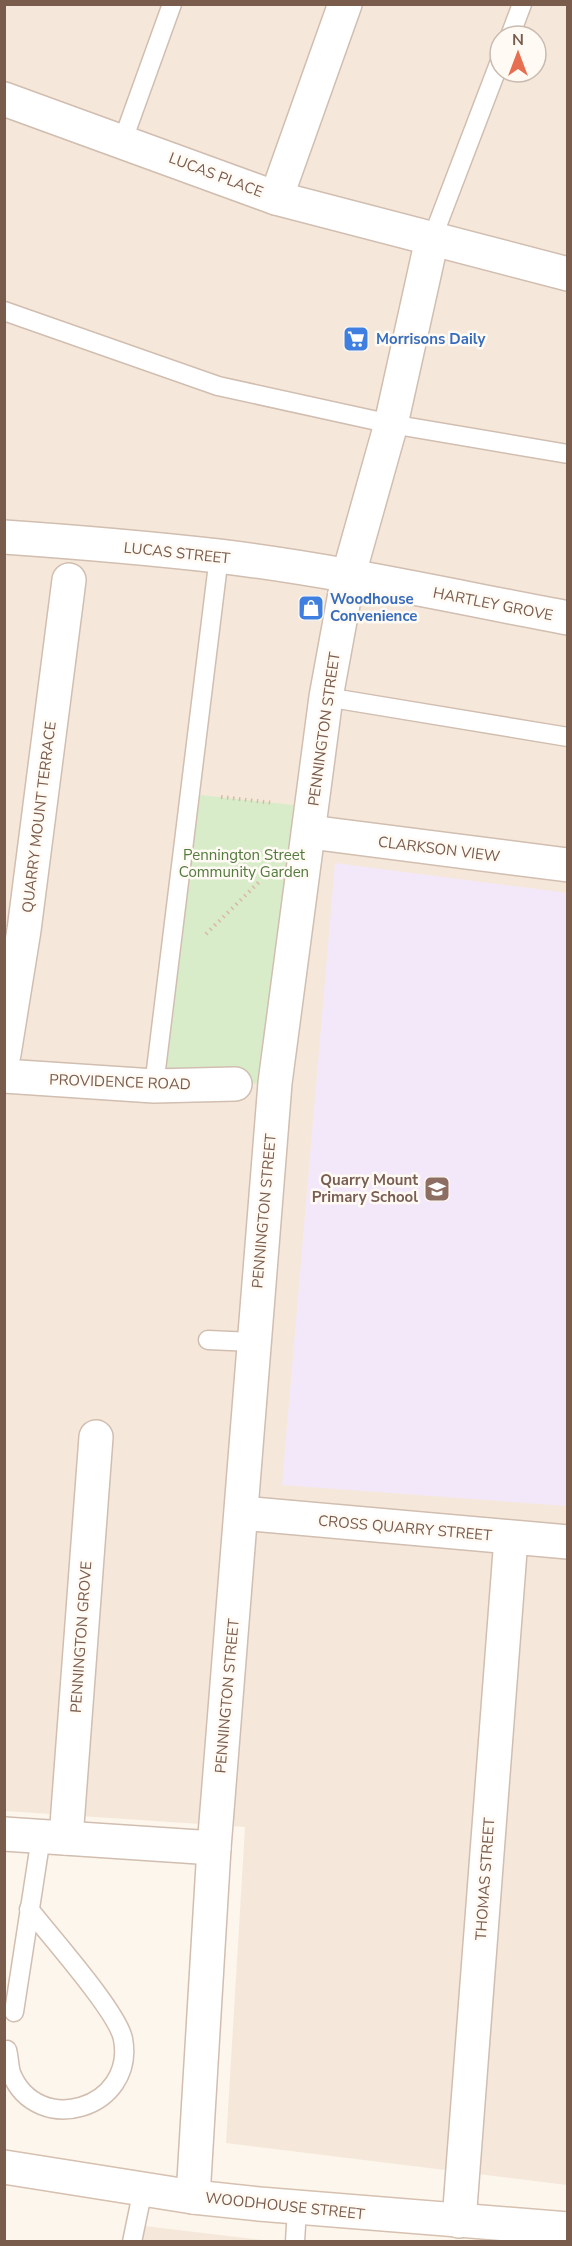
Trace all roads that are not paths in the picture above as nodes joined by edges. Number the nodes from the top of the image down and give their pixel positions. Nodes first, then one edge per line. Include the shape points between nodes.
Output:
1 (172, 4) edge
2 (345, 4) edge
3 (522, 4) edge
4 (514, 24) edge
5 (491, 84) edge
6 (4, 99) edge
7 (123, 140) junction
8 (276, 198) junction
9 (432, 239) junction
10 (567, 274) edge
11 (4, 311) edge
12 (391, 424) junction
13 (567, 454) edge
14 (4, 537) edge
15 (219, 556) junction
16 (348, 576) junction
17 (69, 580) dead end
18 (567, 618) edge
19 (326, 697) junction
20 (567, 737) edge
21 (312, 820) junction
22 (567, 865) edge
23 (14, 929) edge
24 (4, 1054) edge
25 (4, 1076) edge
26 (235, 1084) dead end
27 (154, 1086) junction
28 (207, 1340) dead end
29 (253, 1342) junction
30 (96, 1437) dead end
31 (242, 1512) junction
32 (511, 1538) junction
33 (567, 1542) edge
34 (4, 1834) edge
35 (53, 1837) junction
36 (214, 1848) junction
37 (29, 1909) junction
38 (14, 2012) dead end
39 (7, 2050) dead end
40 (4, 2167) edge
41 (143, 2189) junction
42 (194, 2197) junction
43 (297, 2208) junction
44 (459, 2221) junction
45 (567, 2229) edge
46 (507, 2233) edge
47 (132, 2241) edge
48 (295, 2241) edge

1 - 7 lane
2 - 8 street
3 - 4 lane
5 - 9 lane
6 - 7 street, LUCAS PLACE
7 - 8 street, LUCAS PLACE
8 - 9 street, LUCAS PLACE
9 - 10 street, LUCAS PLACE
9 - 12 street, PENNINGTON STREET
11 - 12 lane via 219,386
12 - 13 lane
12 - 16 street, PENNINGTON STREET
14 - 15 street, LUCAS STREET
15 - 16 street, LUCAS STREET
15 - 27 lane
16 - 18 street, HARTLEY GROVE
16 - 19 street, PENNINGTON STREET
17 - 23 street, QUARRY MOUNT TERRACE
19 - 20 lane
19 - 21 street, PENNINGTON STREET
21 - 22 street, CLARKSON VIEW
21 - 29 street, PENNINGTON STREET via 275,1083
23 - 24 street, QUARRY MOUNT TERRACE
25 - 27 street, PROVIDENCE ROAD
26 - 27 street, PROVIDENCE ROAD
28 - 29 lane
29 - 31 street, PENNINGTON STREET
30 - 35 street, PENNINGTON GROVE
31 - 32 street, CROSS QUARRY STREET
31 - 36 street, PENNINGTON STREET
32 - 33 street, CROSS QUARRY STREET
32 - 44 street, THOMAS STREET
34 - 35 street
35 - 36 street
35 - 37 lane
36 - 42 street, PENNINGTON STREET
37 - 38 lane
37 - 39 lane via 113,2016 123,2038 124,2061 117,2081 103,2097 84,2107 64,2110 42,2104 23,2092 11,2073
40 - 41 street, WOODHOUSE STREET
41 - 42 street, WOODHOUSE STREET
41 - 47 lane
42 - 43 street, WOODHOUSE STREET
43 - 44 street, WOODHOUSE STREET
43 - 48 lane
44 - 46 street, WOODHOUSE STREET
45 - 46 street, WOODHOUSE STREET

